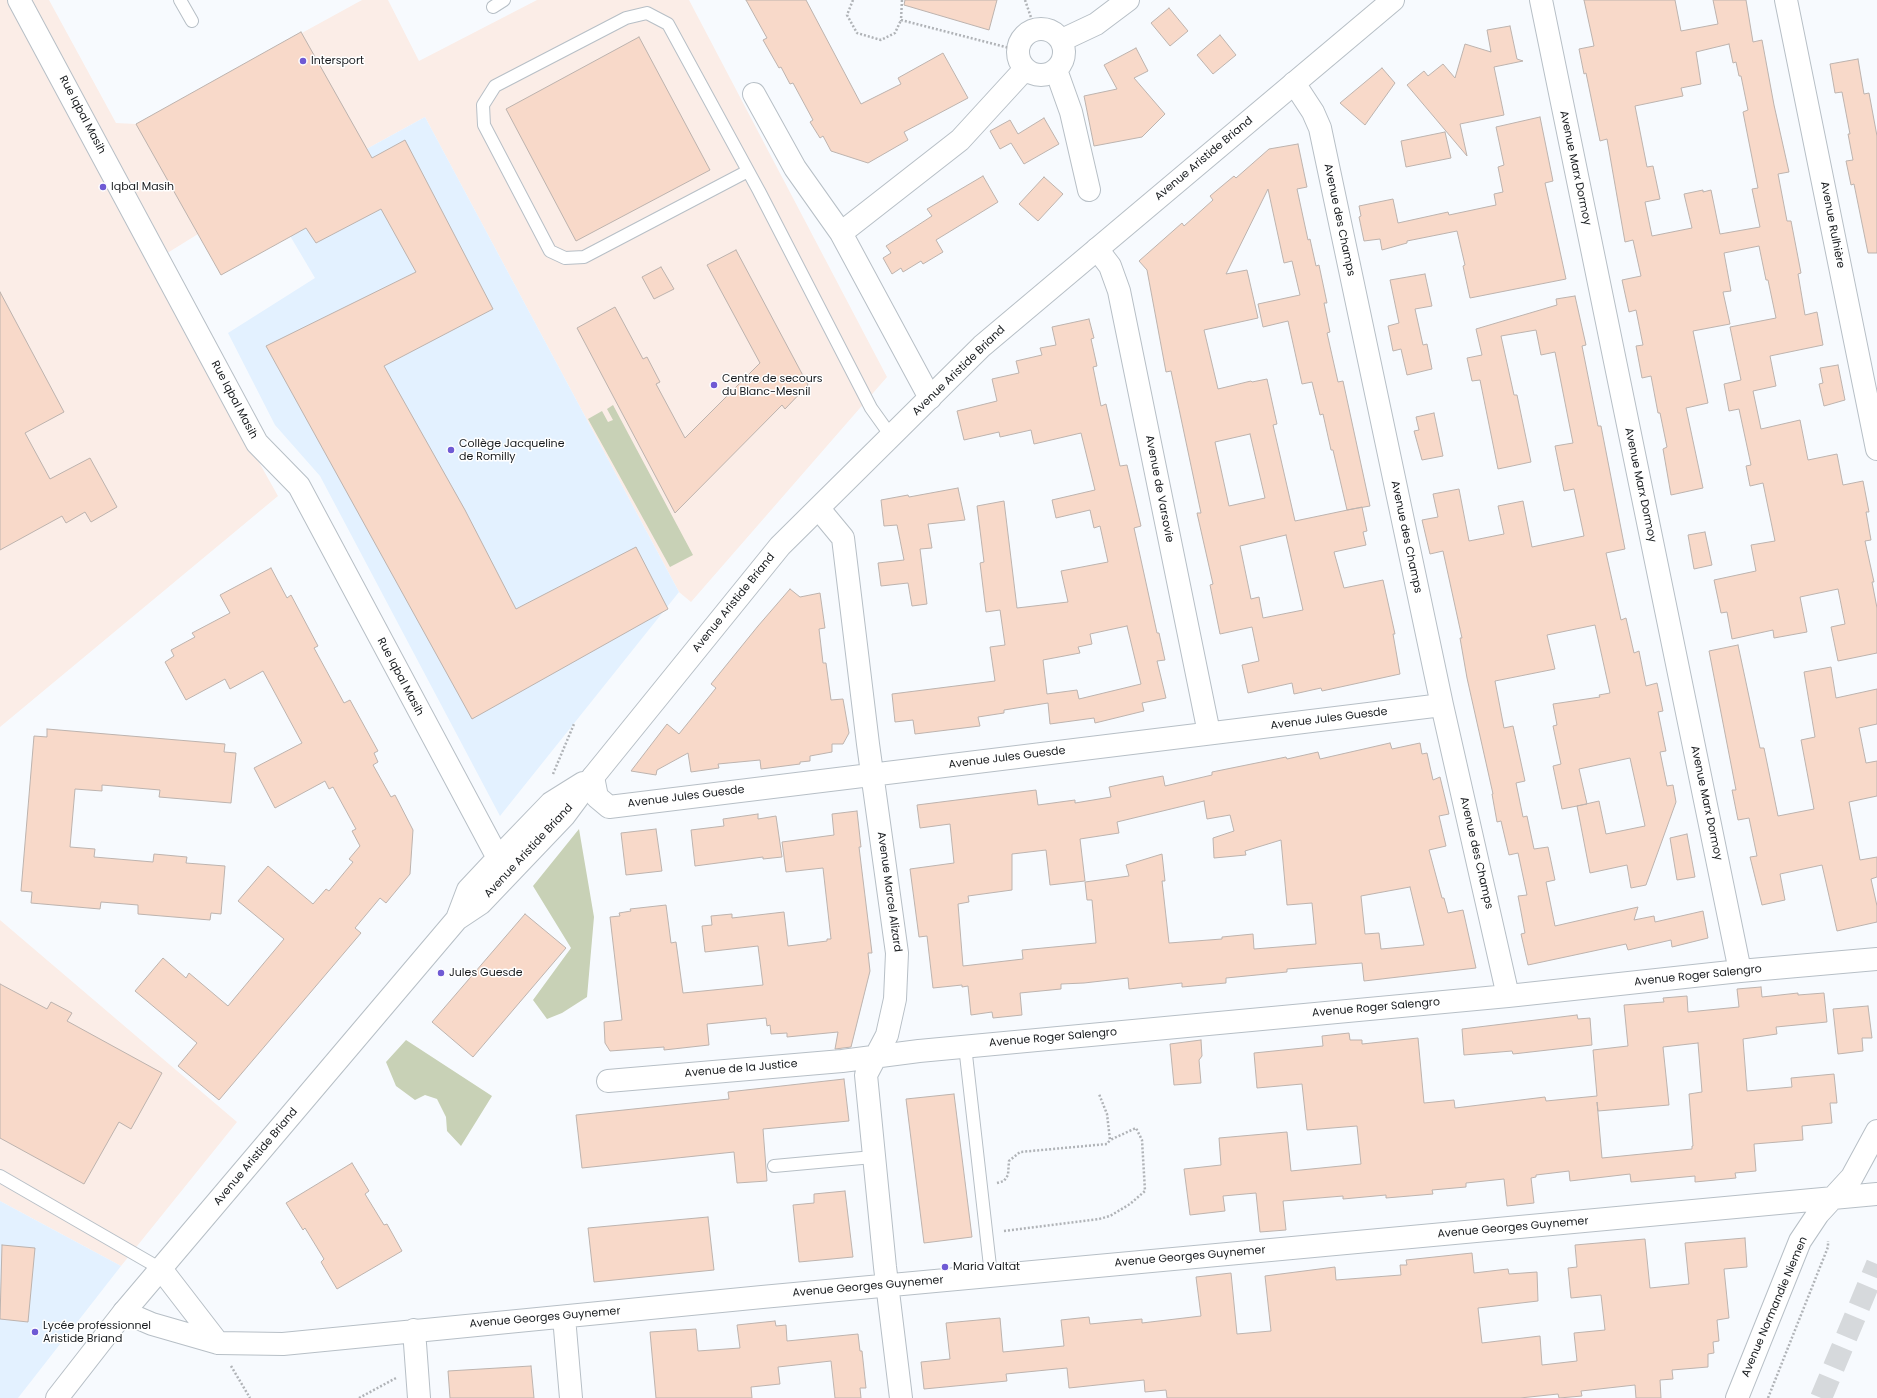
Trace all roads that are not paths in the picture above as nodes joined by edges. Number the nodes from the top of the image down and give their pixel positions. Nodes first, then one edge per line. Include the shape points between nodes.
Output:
1 (19, 0) edge
2 (180, 0) edge
3 (504, 0) edge
4 (1128, 0) edge
5 (1393, 0) edge
6 (1540, 0) edge
7 (1786, 0) edge
8 (493, 7) dead end
9 (192, 21) dead end
10 (1062, 40) junction
11 (1021, 60) junction
12 (1056, 70) junction
13 (1294, 83) junction
14 (754, 94) dead end
15 (748, 171) junction
16 (1089, 190) dead end
17 (841, 233) junction
18 (1097, 249) junction
19 (930, 398) junction
20 (891, 436) junction
21 (1877, 449) edge
22 (819, 509) junction
23 (1442, 705) junction
24 (1209, 733) junction
25 (873, 774) junction
26 (593, 777) junction
27 (502, 867) junction
28 (1877, 959) edge
29 (1740, 971) junction
30 (1508, 996) junction
31 (966, 1046) junction
32 (875, 1056) junction
33 (608, 1081) dead end
34 (1877, 1131) edge
35 (873, 1157) junction
36 (774, 1166) dead end
37 (0, 1176) edge
38 (1869, 1195) edge
39 (1831, 1198) junction
40 (160, 1269) junction
41 (991, 1275) junction
42 (887, 1285) junction
43 (124, 1312) junction
44 (564, 1317) junction
45 (414, 1330) junction
46 (218, 1343) junction
47 (57, 1398) edge
48 (420, 1398) edge
49 (571, 1398) edge
50 (901, 1398) edge
51 (1737, 1398) edge

1 - 27 street, Rue Iqbal Masih via 257,443 299,486
2 - 9 lane
3 - 8 lane
4 - 10 street via 1096,24
5 - 13 street, Avenue Aristide Briand
6 - 29 street, Avenue Marx Dormoy
7 - 21 street, Avenue Rulhière
10 - 11 street via 1049,30 1035,29 1024,35
10 - 12 street via 1064,59
11 - 12 street via 1032,74 1044,75
11 - 17 street via 960,140
12 - 16 street via 1071,112
13 - 18 street, Avenue Aristide Briand
13 - 23 street, Avenue des Champs via 1320,128
14 - 17 street via 794,168
15 - 15 lane via 668,24 646,13 626,18 495,86 483,105 484,125 550,251 564,258 584,257
15 - 20 lane via 871,408
17 - 19 street
18 - 19 street, Avenue Aristide Briand via 982,346
18 - 24 street, Avenue de Varsovie via 1110,266 1119,291
19 - 20 street, Avenue Aristide Briand
20 - 22 street, Avenue Aristide Briand
22 - 25 street, Avenue Marcel Alizard via 843,538
22 - 26 street, Avenue Aristide Briand via 780,546
23 - 24 street, Avenue Jules Guesde
23 - 30 street, Avenue des Champs
24 - 25 street, Avenue Jules Guesde
25 - 26 street, Avenue Jules Guesde via 609,807 597,797
25 - 32 street, Avenue Marcel Alizard via 898,953 895,999 887,1035
26 - 27 street, Avenue Aristide Briand via 564,816
26 - 27 street, Avenue Aristide Briand via 551,802
27 - 40 street, Avenue Aristide Briand via 468,890 457,919
28 - 29 street, Avenue Roger Salengro
29 - 30 street, Avenue Roger Salengro
30 - 31 street, Avenue Roger Salengro
31 - 32 street, Avenue Roger Salengro
31 - 41 lane
32 - 33 street, Avenue de la Justice
32 - 35 street, Avenue Marcel Alizard via 866,1075
34 - 39 street, Avenue Normandie Niemen via 1852,1177
35 - 36 lane
35 - 42 street, Avenue Marcel Alizard
37 - 40 lane
38 - 39 street, Avenue Georges Guynemer
39 - 41 street, Avenue Georges Guynemer
39 - 51 street, Avenue Normandie Niemen via 1800,1241
40 - 43 street, Avenue Aristide Briand
40 - 46 street
41 - 42 street, Avenue Georges Guynemer
42 - 44 street, Avenue Georges Guynemer
42 - 50 street, Avenue Marcel Alizard
43 - 46 street, Avenue Georges Guynemer via 152,1324
43 - 47 street, Avenue Aristide Briand
44 - 45 street, Avenue Georges Guynemer
44 - 49 street
45 - 46 street, Avenue Georges Guynemer via 283,1344
45 - 48 street

